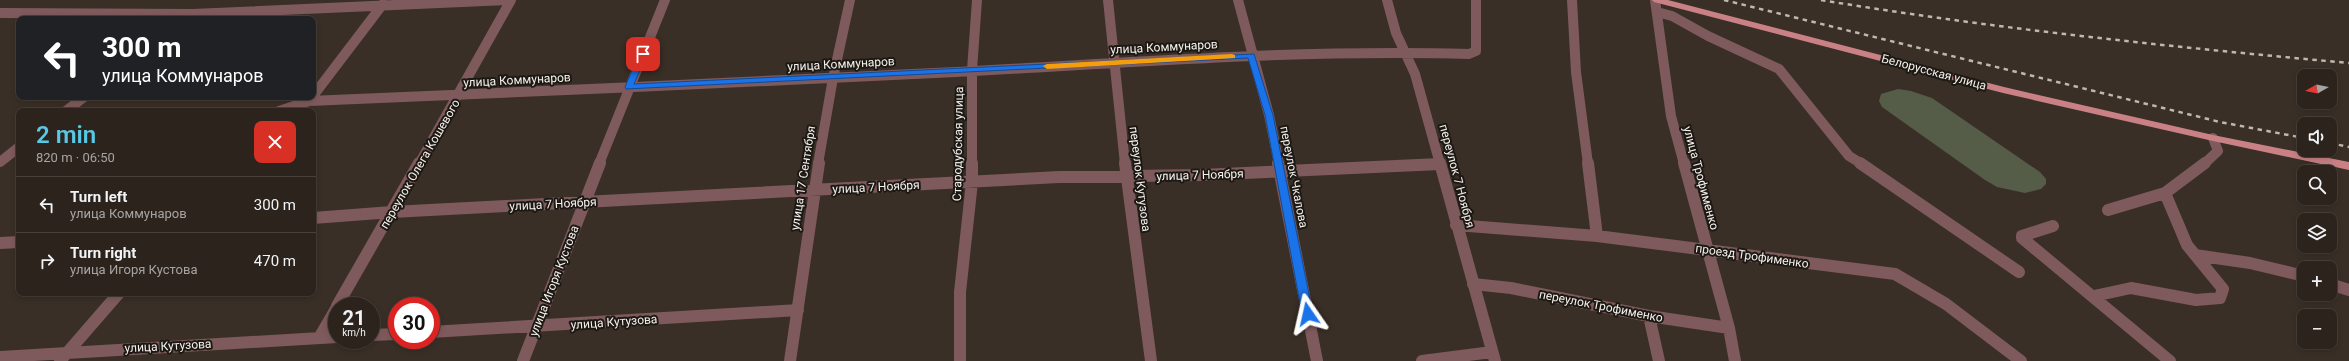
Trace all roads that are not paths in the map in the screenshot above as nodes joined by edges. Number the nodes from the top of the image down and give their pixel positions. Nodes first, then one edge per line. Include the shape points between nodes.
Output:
1 (310, 0) edge
2 (507, 0) edge
3 (511, 0) edge
4 (665, 0) edge
5 (850, 0) edge
6 (977, 0) edge
7 (1108, 0) edge
8 (1238, 0) edge
9 (1387, 0) edge
10 (1476, 0) edge
11 (1572, 0) edge
12 (1656, 0) edge
13 (383, 4) edge
14 (300, 10) junction
15 (1657, 12) junction
16 (0, 13) edge
17 (189, 16) edge
18 (1405, 52) junction
19 (1252, 56) junction
20 (1114, 62) junction
21 (972, 70) junction
22 (833, 78) junction
23 (629, 87) junction
24 (316, 91) edge
25 (459, 95) junction
26 (316, 98) edge
27 (80, 100) edge
28 (306, 100) edge
29 (70, 108) edge
30 (286, 108) edge
31 (2213, 138) junction
32 (15, 153) edge
33 (0, 162) edge
34 (1440, 164) junction
35 (2349, 166) edge
36 (1279, 173) junction
37 (1126, 177) junction
38 (972, 182) junction
39 (814, 190) junction
40 (2166, 193) junction
41 (584, 203) junction
42 (2108, 210) dead end
43 (392, 212) junction
44 (316, 218) edge
45 (1456, 225) junction
46 (2053, 226) dead end
47 (1597, 236) junction
48 (16, 242) edge
49 (0, 244) edge
50 (1707, 249) junction
51 (2195, 255) junction
52 (2019, 272) dead end
53 (2297, 274) edge
54 (1473, 284) junction
55 (2337, 286) edge
56 (2349, 290) edge
57 (116, 296) edge
58 (2094, 296) junction
59 (342, 297) edge
60 (798, 310) junction
61 (1648, 316) junction
62 (328, 321) edge
63 (536, 327) junction
64 (1729, 328) junction
65 (440, 332) edge
66 (328, 337) edge
67 (318, 338) junction
68 (64, 356) edge
69 (1493, 356) edge
70 (0, 357) edge
71 (523, 361) edge
72 (790, 361) edge
73 (960, 361) edge
74 (1151, 361) edge
75 (1317, 361) edge
76 (1422, 361) edge
77 (1659, 361) edge
78 (1734, 361) edge
79 (2021, 361) edge
80 (2170, 361) edge

1 - 14 street
2 - 13 street
3 - 25 street, переулок Олега Кошевого
4 - 23 street, улица Игоря Кустова
5 - 22 street, улица 17 Сентября
6 - 21 street, Стародубская улица
7 - 20 street, переулок Кутузова
8 - 19 street, переулок Чкалова
9 - 18 street, переулок 7 Ноября via 1396,33
10 - 18 street, улица Коммунаров via 1475,53
11 - 47 street via 1570,11 1576,72
12 - 15 street, улица Трофименко
12 - 31 main road, Белорусская улица via 2003,90
13 - 14 street
13 - 24 street
14 - 17 street
15 - 50 street, улица Трофименко via 1671,116
15 - 52 street via 1672,16 1748,56 1779,69 1849,156
16 - 17 street
18 - 19 street, улица Коммунаров
18 - 34 street, переулок 7 Ноября via 1415,74
19 - 20 street, улица Коммунаров
19 - 36 street, переулок Чкалова via 1269,115
20 - 21 street, улица Коммунаров
20 - 37 street, переулок Кутузова
21 - 22 street, улица Коммунаров
21 - 38 street, Стародубская улица
22 - 23 street, улица Коммунаров
22 - 39 street, улица 17 Сентября
23 - 25 street, улица Коммунаров
23 - 41 street, улица Игоря Кустова via 614,132
25 - 26 street, улица Коммунаров
25 - 43 street, переулок Олега Кошевого
27 - 29 street
28 - 30 street, улица Коммунаров
31 - 35 main road, Белорусская улица
31 - 40 street via 2218,151 2199,169
32 - 33 street
34 - 36 street, улица 7 Ноября
34 - 45 street, переулок 7 Ноября
36 - 37 street, улица 7 Ноября
36 - 75 street, переулок Чкалова
37 - 38 street, улица 7 Ноября via 1059,177
37 - 74 street, переулок Кутузова
38 - 39 street, улица 7 Ноября
38 - 73 street, Стародубская улица via 960,292
39 - 41 street, улица 7 Ноября
39 - 60 street, улица 17 Сентября
40 - 42 street
40 - 51 street via 2187,245
41 - 43 street, улица 7 Ноября
41 - 63 street, улица Игоря Кустова
43 - 44 street, улица 7 Ноября
43 - 59 street, переулок Олега Кошевого
45 - 47 street, проезд Трофименко
45 - 54 street, переулок 7 Ноября
46 - 58 street via 2022,238
47 - 50 street, проезд Трофименко
48 - 49 street
50 - 64 street, улица Трофименко
50 - 79 street, проезд Трофименко via 1900,276 1946,304
51 - 53 street via 2250,263
51 - 58 street via 2223,289 2220,298 2196,300 2132,288
54 - 61 street, переулок Трофименко via 1511,288
54 - 69 street, переулок 7 Ноября
55 - 56 street
57 - 68 street
58 - 80 street
60 - 63 street, улица Кутузова
60 - 72 street, улица 17 Сентября
61 - 64 street, переулок Трофименко
61 - 77 street
62 - 67 street, переулок Олега Кошевого
63 - 65 street, улица Кутузова
63 - 71 street, улица Игоря Кустова
64 - 78 street, улица Трофименко
66 - 67 street, улица Кутузова
67 - 68 street, улица Кутузова
68 - 70 street, улица Кутузова
69 - 76 street

